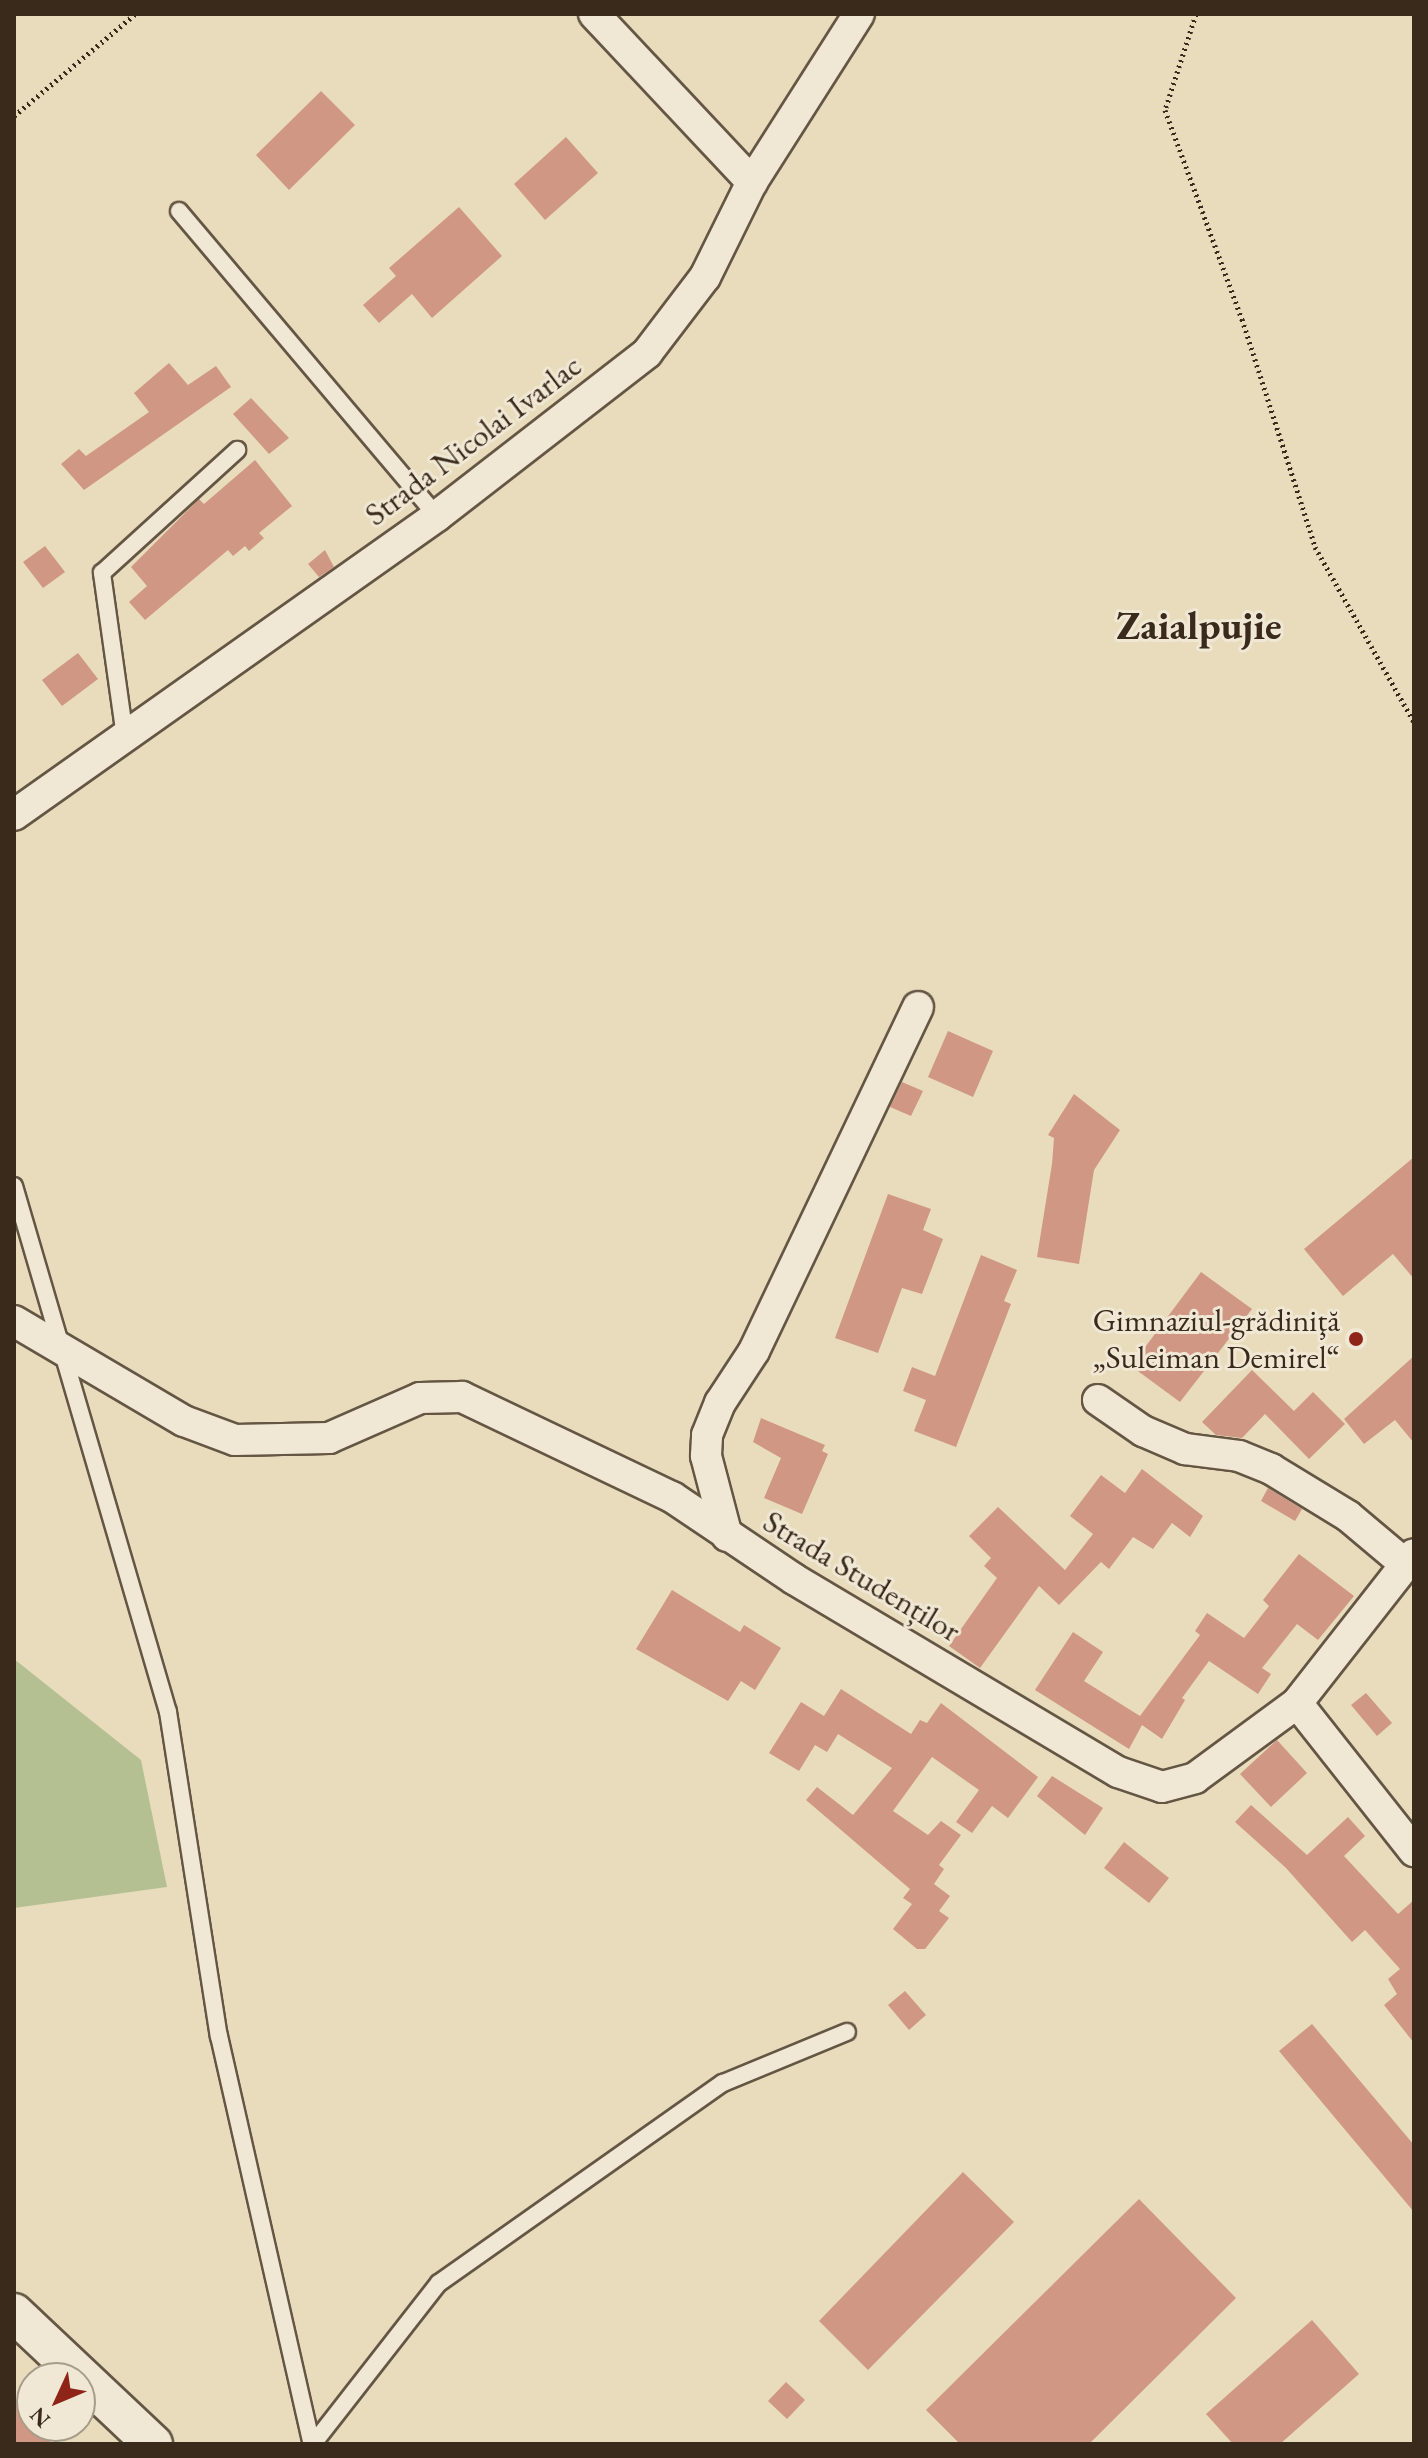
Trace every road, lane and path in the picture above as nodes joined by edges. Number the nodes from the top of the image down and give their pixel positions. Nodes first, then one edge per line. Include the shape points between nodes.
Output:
1 (135, 14) edge
2 (594, 14) edge
3 (859, 14) edge
4 (1196, 14) edge
5 (14, 116) edge
6 (752, 182) junction
7 (179, 211) dead end
8 (237, 450) dead end
9 (437, 516) junction
10 (1414, 722) edge
11 (125, 737) junction
12 (14, 815) edge
13 (918, 1007) dead end
14 (14, 1186) edge
15 (14, 1321) edge
16 (60, 1346) junction
17 (1098, 1400) dead end
18 (727, 1536) junction
19 (1410, 1559) edge
20 (1297, 1703) junction
21 (1414, 1851) edge
22 (847, 2032) dead end
23 (14, 2313) edge
24 (153, 2444) edge
25 (312, 2444) edge

1 - 5 path
2 - 6 street
3 - 6 street, Strada Nicolai Ivarlac
4 - 10 path via 1165,110 1242,319 1315,547
6 - 9 street, Strada Nicolai Ivarlac via 705,277 647,353
7 - 9 lane
8 - 11 lane via 102,573
9 - 11 street, Strada Nicolai Ivarlac
11 - 12 street, Strada Nicolai Ivarlac
13 - 18 street, Strada Studenților via 761,1337 707,1435 706,1456
14 - 16 lane
15 - 16 street
16 - 18 street via 184,1421 235,1440 329,1438 420,1398 462,1397 620,1469
16 - 25 lane via 168,1712 219,2036
17 - 19 street via 1143,1431 1185,1449 1239,1456 1271,1469
18 - 20 street, Strada Studenților via 1142,1782 1178,1786 1195,1778
19 - 20 street, Strada Studenților
20 - 21 street
22 - 25 lane via 723,2083 439,2283
23 - 24 street

